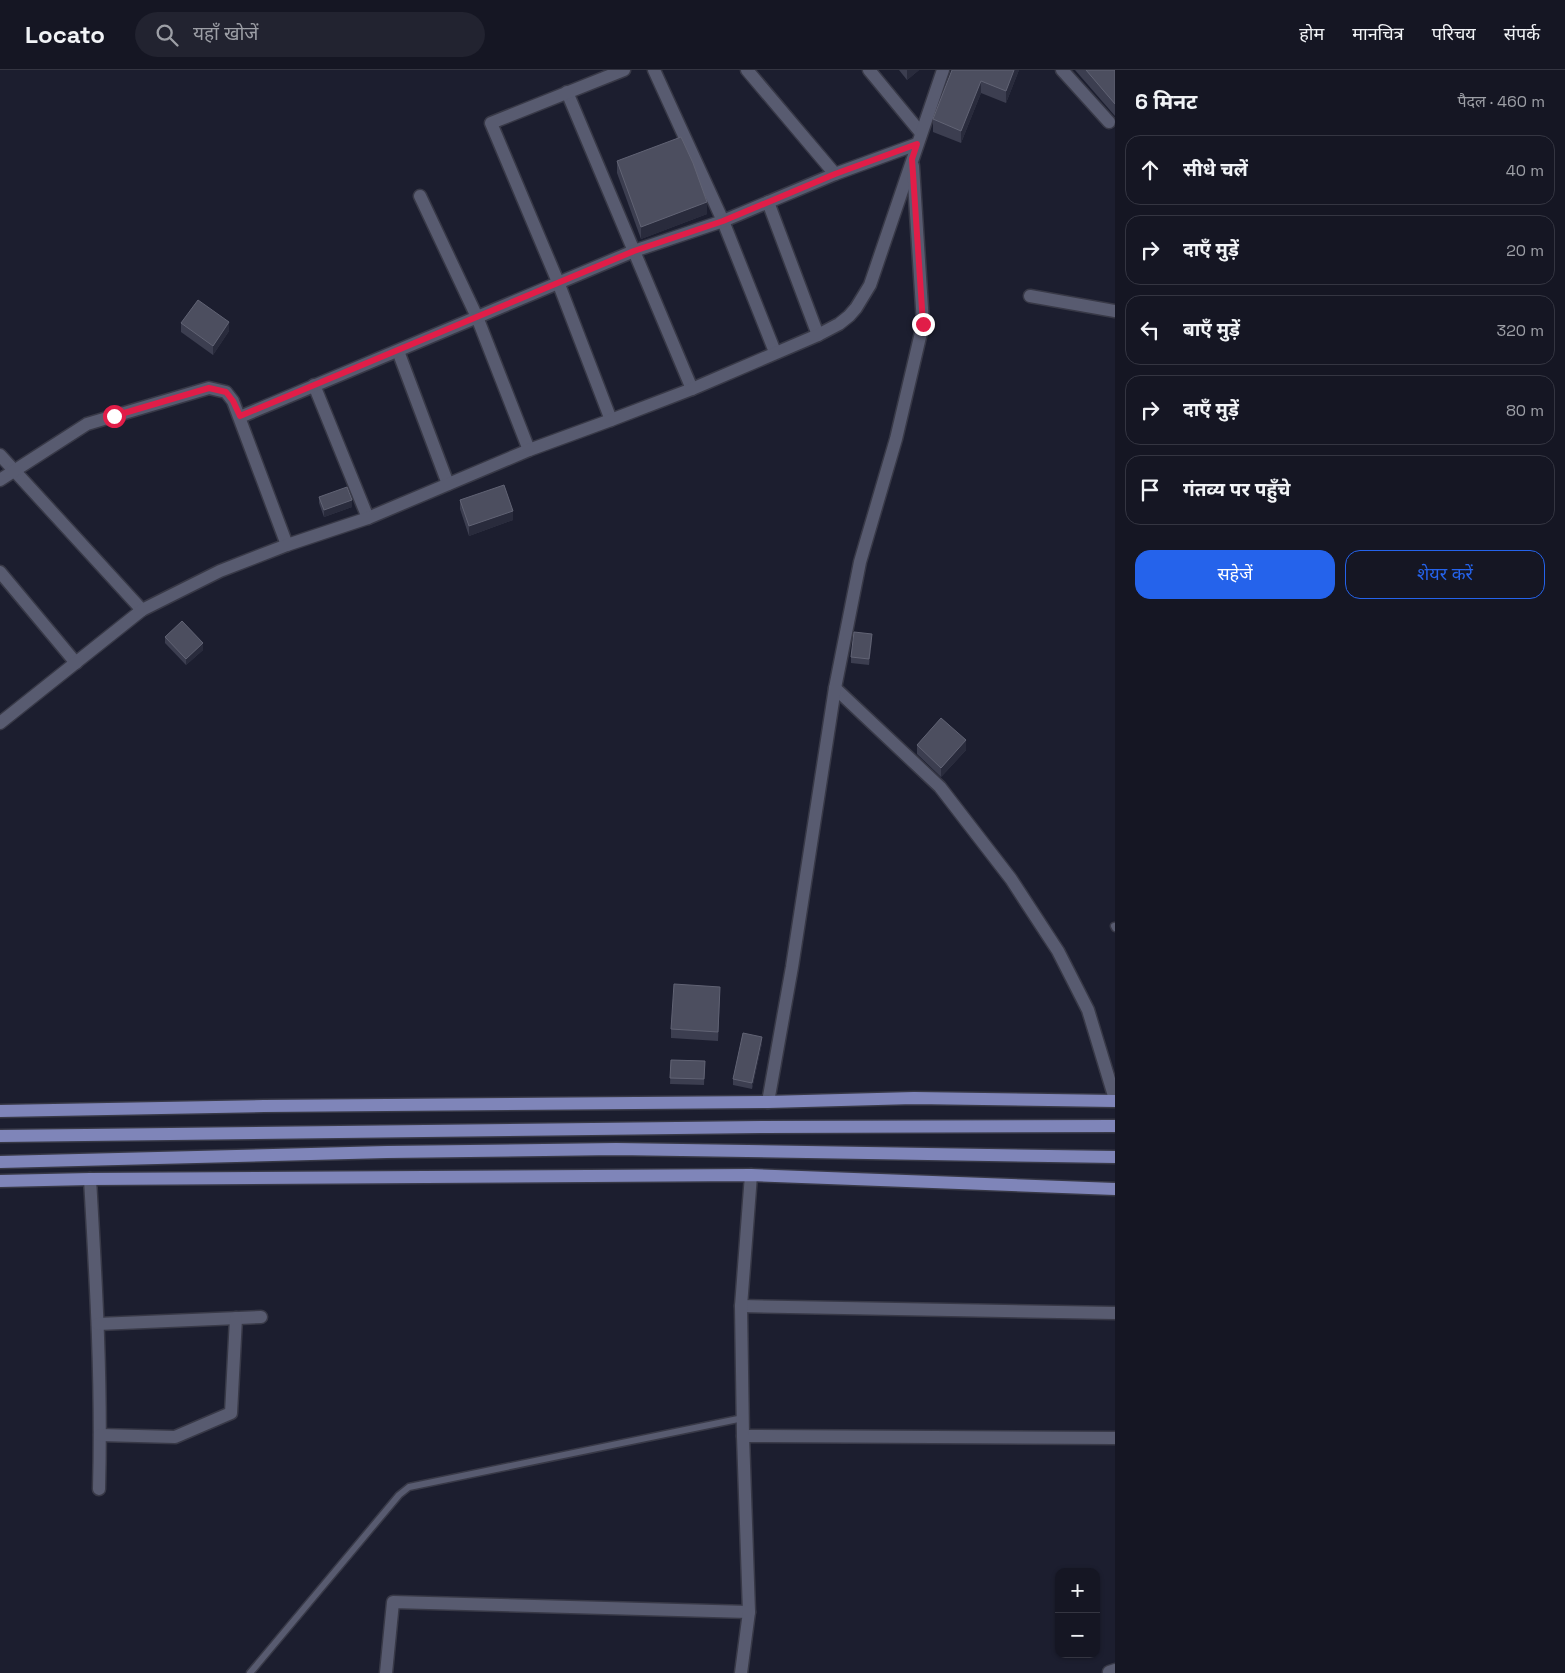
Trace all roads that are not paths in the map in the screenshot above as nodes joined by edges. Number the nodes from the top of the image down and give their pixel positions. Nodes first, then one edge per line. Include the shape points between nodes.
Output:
1 (624, 70) edge
2 (654, 70) edge
3 (748, 70) edge
4 (869, 70) edge
5 (943, 70) edge
6 (1062, 70) edge
7 (567, 92) junction
8 (1109, 122) dead end
9 (919, 138) junction
10 (912, 159) junction
11 (835, 174) junction
12 (420, 196) dead end
13 (768, 202) junction
14 (723, 221) junction
15 (634, 251) junction
16 (558, 282) junction
17 (1030, 296) dead end
18 (1115, 311) edge
19 (477, 317) junction
20 (818, 335) junction
21 (398, 351) junction
22 (775, 352) junction
23 (314, 385) junction
24 (692, 389) junction
25 (240, 416) junction
26 (611, 420) junction
27 (528, 450) junction
28 (0, 455) edge
29 (13, 471) junction
30 (0, 480) edge
31 (448, 484) junction
32 (368, 518) junction
33 (286, 545) junction
34 (0, 572) edge
35 (142, 610) junction
36 (76, 663) junction
37 (835, 688) junction
38 (2, 718) edge
39 (1115, 1100) edge
40 (768, 1102) junction
41 (0, 1111) edge
42 (1115, 1126) edge
43 (0, 1136) edge
44 (1115, 1156) edge
45 (0, 1162) edge
46 (751, 1175) junction
47 (90, 1179) junction
48 (0, 1181) edge
49 (1115, 1189) edge
50 (741, 1306) junction
51 (1115, 1313) edge
52 (261, 1317) dead end
53 (236, 1318) junction
54 (98, 1324) junction
55 (743, 1418) junction
56 (100, 1435) junction
57 (743, 1436) junction
58 (1115, 1438) edge
59 (99, 1489) dead end
60 (749, 1612) junction
61 (250, 1673) edge
62 (386, 1673) edge
63 (741, 1673) edge

1 - 7 street
2 - 14 street
3 - 11 street
4 - 9 street
5 - 9 street
6 - 8 street
7 - 15 street
7 - 16 street via 491,123
9 - 10 street
9 - 11 street
10 - 20 street via 864,297 849,316
10 - 37 street via 923,324 896,439 860,562
11 - 13 street
12 - 19 street
13 - 14 street
13 - 20 street
14 - 15 street
14 - 22 street
15 - 16 street
15 - 24 street
16 - 19 street
16 - 26 street
17 - 18 street
19 - 21 street
19 - 27 street
20 - 22 street
21 - 23 street
21 - 31 street
22 - 24 street
23 - 25 street
23 - 32 street
24 - 26 street
25 - 29 street via 226,392 209,388 87,424
25 - 33 street
26 - 27 street
27 - 31 street
28 - 29 street
29 - 30 street
29 - 35 street
31 - 32 street
32 - 33 street
33 - 35 street via 220,571
34 - 36 street
35 - 36 street
36 - 38 street
37 - 39 street via 940,787 1011,880 1058,951 1088,1010
37 - 40 street
39 - 40 main road via 914,1098
40 - 41 main road
42 - 43 main road via 610,1128
44 - 45 main road via 616,1150
46 - 47 main road
46 - 49 main road
46 - 50 street
47 - 48 main road
47 - 54 street
50 - 51 street
50 - 55 street
52 - 53 street
53 - 54 street
53 - 56 street via 231,1414 175,1437
54 - 56 street
55 - 57 street
55 - 61 lane via 409,1487
56 - 59 street
57 - 58 street
57 - 60 street
60 - 62 street via 393,1602
60 - 63 street

